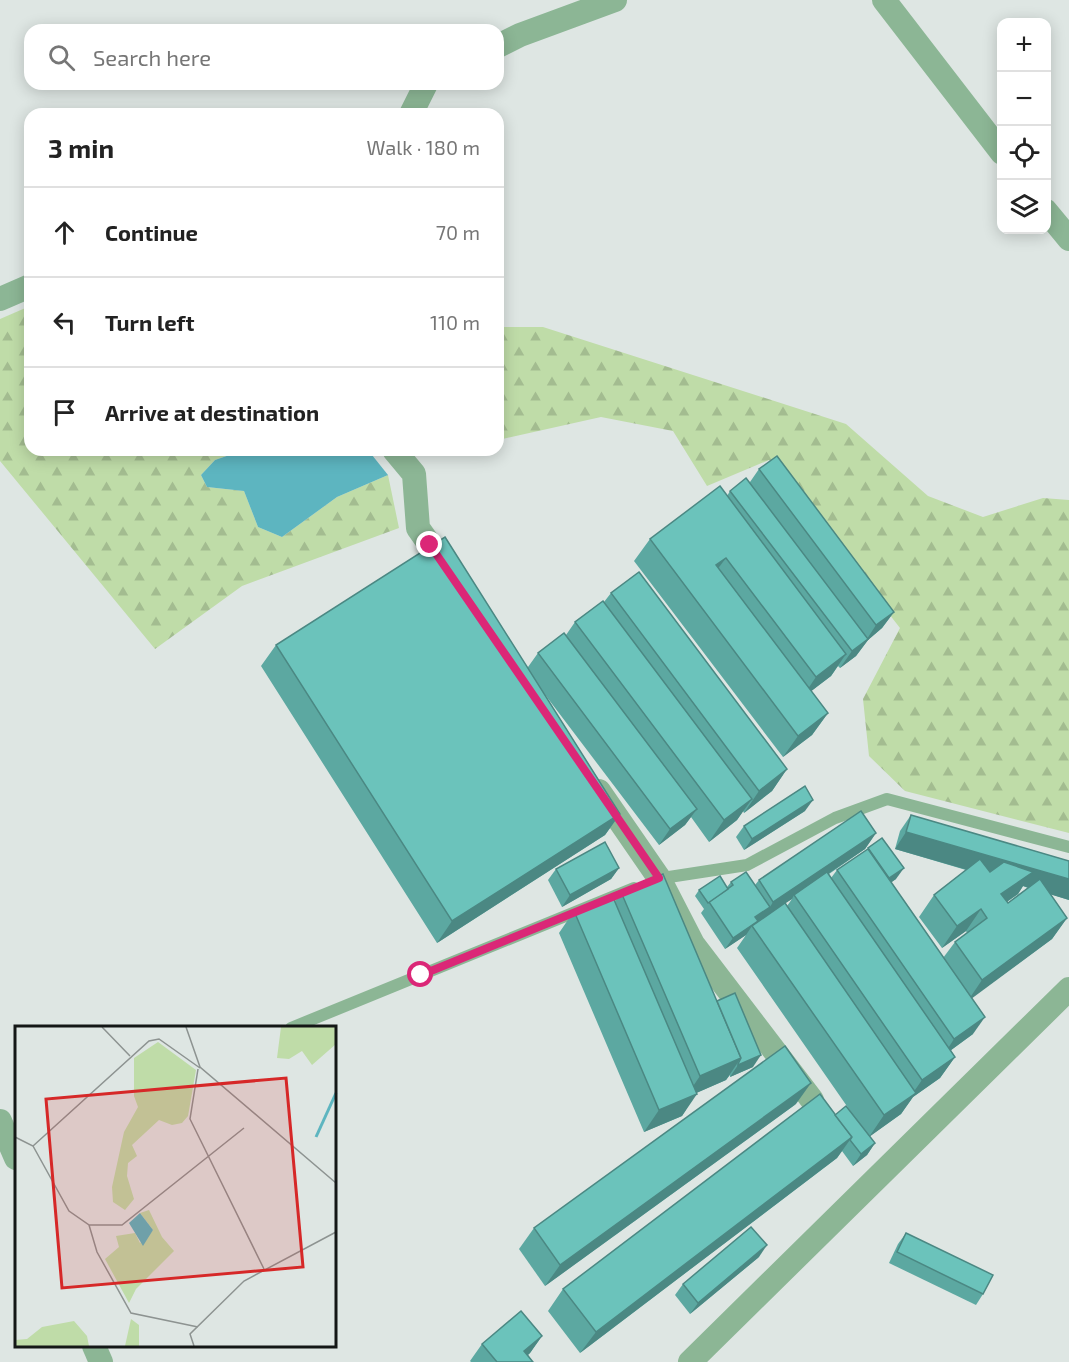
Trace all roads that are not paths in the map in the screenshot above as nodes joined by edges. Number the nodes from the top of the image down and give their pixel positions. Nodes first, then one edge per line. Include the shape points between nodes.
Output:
1 (615, 0) edge
2 (884, 0) edge
3 (504, 43) edge
4 (423, 90) edge
5 (414, 108) edge
6 (997, 147) edge
7 (1051, 216) edge
8 (1069, 239) edge
9 (24, 288) edge
10 (0, 298) edge
11 (399, 456) edge
12 (463, 592) edge
13 (585, 770) edge
14 (1069, 847) edge
15 (659, 878) junction
16 (1069, 989) edge
17 (296, 1026) edge
18 (812, 1100) edge
19 (94, 1347) edge
20 (101, 1362) edge
21 (690, 1362) edge

1 - 3 street
2 - 6 street
4 - 5 street
7 - 8 street
9 - 10 street
11 - 12 street via 414,474 418,528
13 - 15 street
14 - 15 lane via 887,799 835,818 747,865
15 - 17 lane
15 - 18 street via 693,944
16 - 21 street
19 - 20 street

